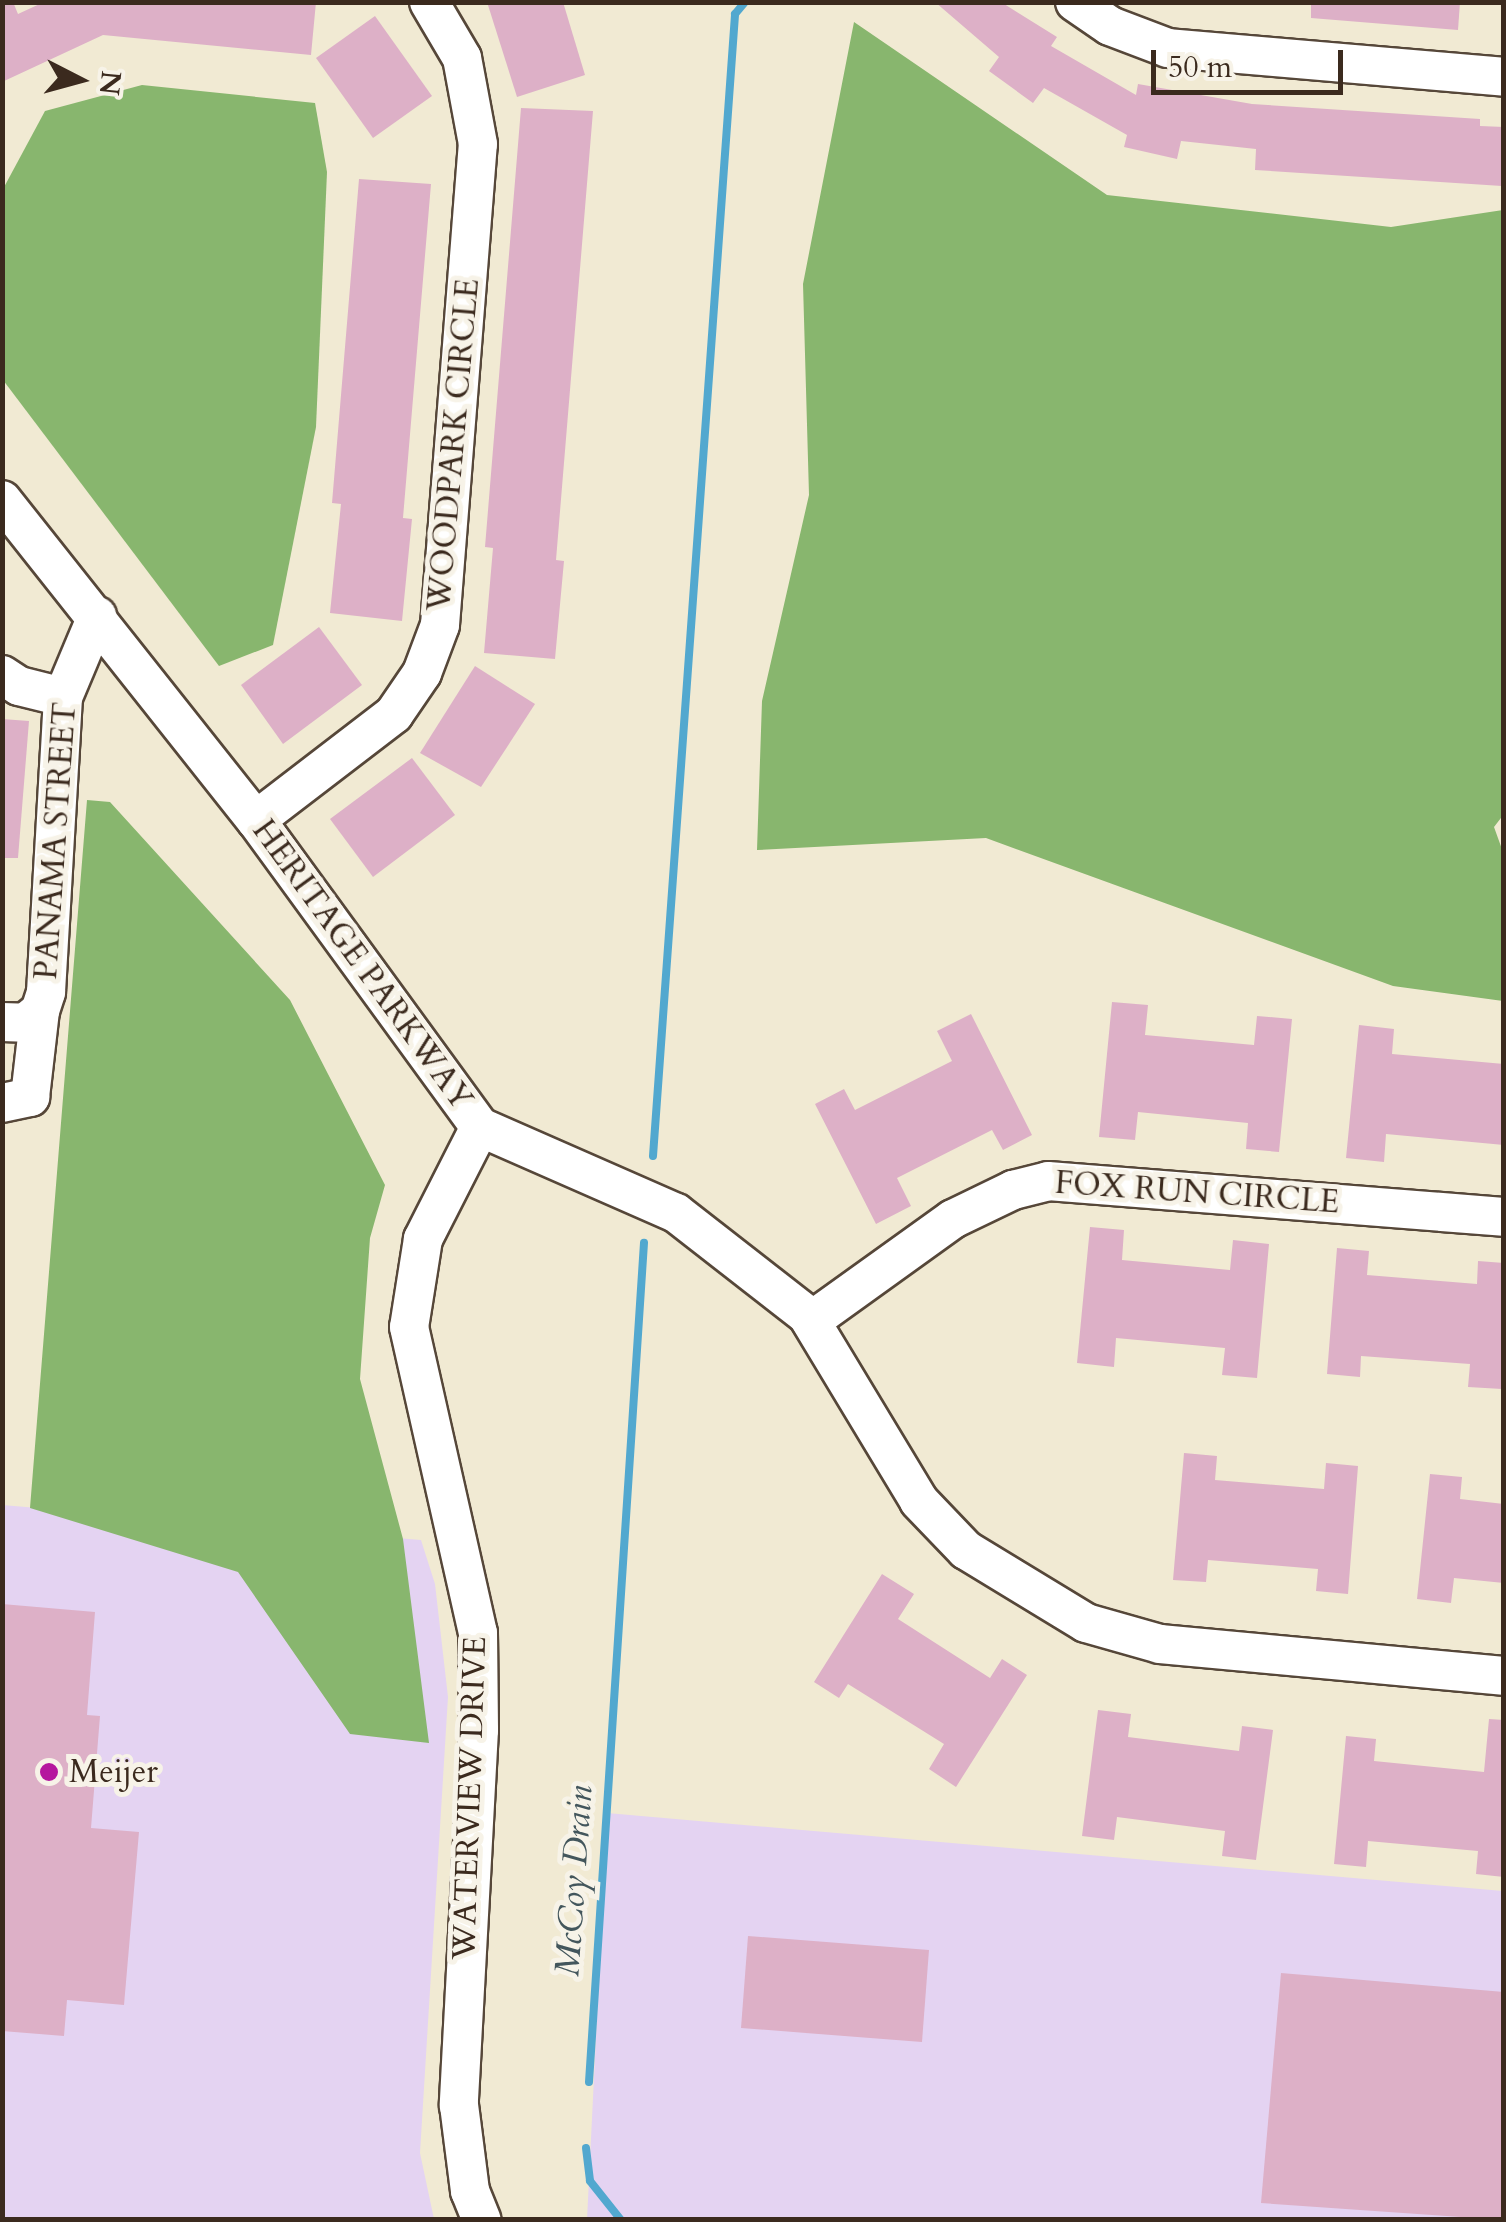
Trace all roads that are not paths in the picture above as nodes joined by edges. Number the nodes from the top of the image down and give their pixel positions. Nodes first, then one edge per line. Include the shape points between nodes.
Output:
1 (428, 2) edge
2 (1076, 2) edge
3 (1504, 77) edge
4 (7, 519) edge
5 (98, 616) junction
6 (2, 675) edge
7 (63, 697) junction
8 (256, 820) junction
9 (40, 1012) junction
10 (2, 1022) edge
11 (2, 1103) edge
12 (480, 1127) junction
13 (1504, 1216) edge
14 (811, 1321) junction
15 (1504, 1676) edge
16 (473, 2210) edge

1 - 8 street, WOODPARK CIRCLE via 462,58 478,144 440,625 422,673 394,714
2 - 3 street via 1110,26 1168,48
4 - 5 street, HERITAGE PARKWAY
5 - 7 street, PANAMA STREET
5 - 8 street, HERITAGE PARKWAY
6 - 7 street
7 - 9 street, PANAMA STREET
8 - 12 street, HERITAGE PARKWAY
9 - 10 street, PANAMA STREET via 25,1024
9 - 11 street, PANAMA STREET via 30,1097
12 - 14 street, HERITAGE PARKWAY via 676,1213
12 - 16 street, WATERVIEW DRIVE via 423,1238 410,1327 478,1633 459,2106
13 - 14 street, FOX RUN CIRCLE via 1048,1181 953,1220
14 - 15 street, HERITAGE PARKWAY via 919,1501 966,1550 1086,1622 1160,1644

